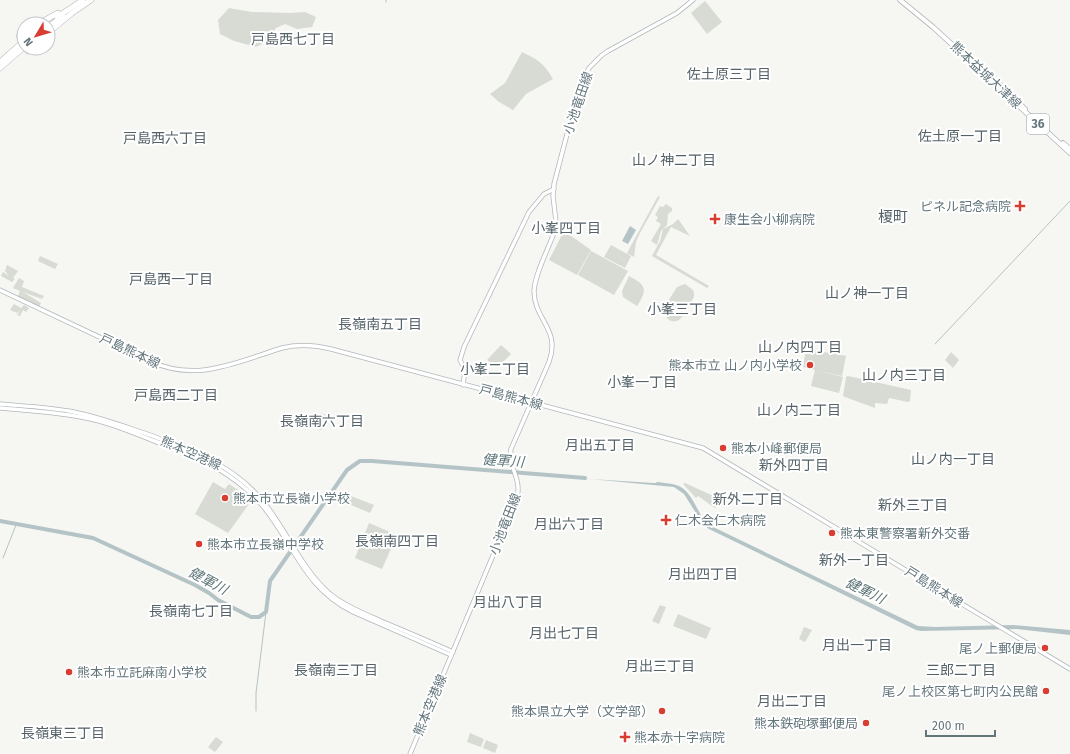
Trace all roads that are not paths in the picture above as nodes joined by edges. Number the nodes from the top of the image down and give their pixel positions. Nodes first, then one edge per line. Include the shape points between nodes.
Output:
1 (83, 0) edge
2 (90, 0) edge
3 (693, 0) edge
4 (900, 0) edge
5 (904, 0) edge
6 (68, 9) junction
7 (54, 16) edge
8 (56, 17) edge
9 (56, 21) edge
10 (56, 26) edge
11 (16, 48) edge
12 (18, 56) edge
13 (0, 62) edge
14 (0, 68) edge
15 (1070, 149) edge
16 (1070, 154) edge
17 (554, 189) junction
18 (0, 290) edge
19 (463, 384) junction
20 (531, 403) junction
21 (0, 404) edge
22 (0, 408) edge
23 (452, 654) junction
24 (1070, 669) edge
25 (410, 754) edge

1 - 6 highway
2 - 9 highway
2 - 10 highway
3 - 17 main road, 小池竜田線 via 677,13 608,51 589,68 572,115 555,176
4 - 16 main road, 熊本益城大津線 / 36 via 933,27
5 - 15 main road, 熊本益城大津線 / 36 via 943,32
6 - 7 highway
6 - 8 highway
11 - 13 highway
12 - 14 highway
17 - 19 main road via 544,194 529,212 464,346 460,358 465,370
17 - 20 main road, 小池竜田線 via 556,222 534,290 536,303 549,330 553,347
18 - 19 main road, 戸島熊本線 via 168,368 209,370 294,345 311,345
19 - 20 main road, 戸島熊本線
20 - 23 main road, 小池竜田線 via 511,449 510,458 519,484 517,498
20 - 24 main road, 戸島熊本線 via 703,448
21 - 23 main road, 熊本空港線 via 88,415 153,436 216,462 261,499 310,571 336,599
22 - 23 main road, 熊本空港線 via 56,413 100,421 205,461 229,475 255,498 305,571 326,595 353,612
23 - 25 main road, 熊本空港線

